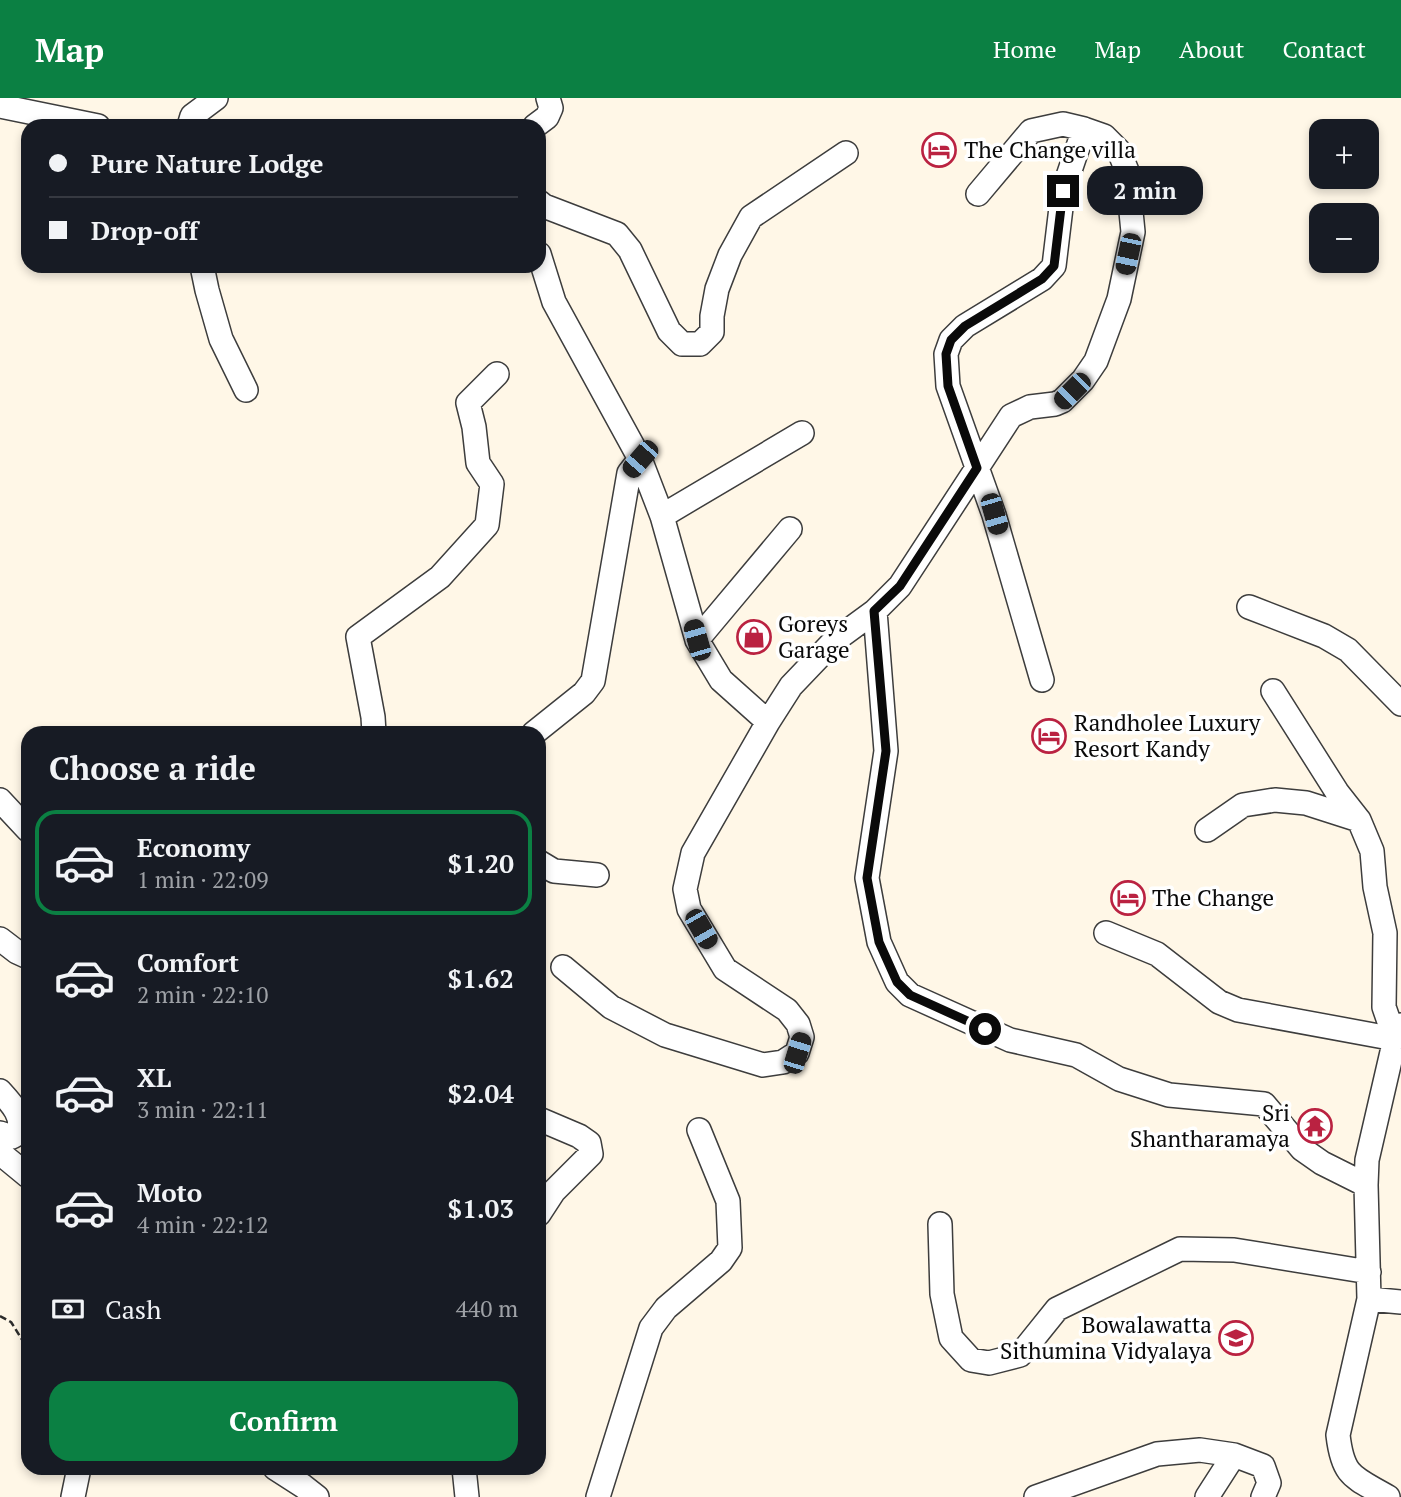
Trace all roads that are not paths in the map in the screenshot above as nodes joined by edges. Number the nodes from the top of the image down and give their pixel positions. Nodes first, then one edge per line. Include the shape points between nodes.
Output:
1 (216, 98) edge
2 (548, 98) edge
3 (0, 106) edge
4 (64, 119) edge
5 (191, 119) edge
6 (545, 119) edge
7 (1084, 129) junction
8 (846, 153) dead end
9 (978, 194) dead end
10 (546, 207) edge
11 (204, 273) edge
12 (545, 273) edge
13 (496, 374) dead end
14 (246, 390) dead end
15 (802, 433) dead end
16 (640, 459) junction
17 (977, 468) junction
18 (662, 516) junction
19 (790, 529) dead end
20 (1249, 607) dead end
21 (874, 611) junction
22 (697, 640) junction
23 (1042, 680) dead end
24 (1273, 691) dead end
25 (1401, 704) edge
26 (768, 722) junction
27 (374, 726) edge
28 (543, 726) edge
29 (0, 800) edge
30 (1359, 820) junction
31 (21, 822) edge
32 (1207, 830) dead end
33 (546, 866) edge
34 (597, 874) dead end
35 (1106, 933) dead end
36 (0, 939) edge
37 (21, 954) edge
38 (563, 967) dead end
39 (1398, 1032) edge
40 (0, 1091) edge
41 (546, 1122) edge
42 (699, 1130) dead end
43 (0, 1133) edge
44 (0, 1153) edge
45 (21, 1170) edge
46 (1366, 1185) junction
47 (546, 1203) edge
48 (940, 1224) dead end
49 (1369, 1272) junction
50 (1369, 1298) junction
51 (1401, 1302) edge
52 (1234, 1455) junction
53 (286, 1475) edge
54 (465, 1475) edge
55 (317, 1497) edge
56 (467, 1497) edge
57 (598, 1497) edge
58 (1036, 1497) edge
59 (1207, 1497) edge
60 (1263, 1497) edge
61 (1388, 1497) edge

1 - 5 street
2 - 6 street via 551,108
3 - 4 street
7 - 9 street via 1063,124 1031,131
7 - 17 street via 1063,191 1054,266 1042,279 965,326 951,340 946,354 948,386
7 - 17 street via 1104,136 1119,151 1127,171 1133,232 1119,299 1096,361 1083,380 1062,401 1011,416
8 - 10 street via 751,217 717,289 712,332 700,344 682,344 669,331 630,250 617,234
11 - 14 street via 221,339
12 - 16 street via 554,302
13 - 27 street via 468,402 478,463 492,484 488,525 440,577 358,637
15 - 18 street
16 - 18 street
16 - 28 street via 629,473 593,681 584,694
17 - 21 street via 900,586
17 - 23 street
18 - 22 street
19 - 22 street
20 - 25 street via 1348,650
21 - 26 street via 825,650 791,686
21 - 46 street via 886,751 867,878 879,942 897,982 910,995 1010,1040 1076,1055 1119,1079 1169,1094 1264,1104 1302,1149
22 - 26 street via 720,680
24 - 30 street
26 - 38 street via 693,853 685,889 689,909 725,969 787,1010 798,1024 802,1037 797,1053 783,1062 763,1065 665,1035 611,1007
29 - 31 street
30 - 32 street via 1306,803 1275,800 1243,805
30 - 39 street via 1372,851 1385,933 1384,1007
33 - 34 street via 554,871
35 - 39 street via 1157,954 1219,1002 1238,1010
36 - 37 street
39 - 46 street via 1367,1160
40 - 43 street via 14,1106 21,1125 12,1137
41 - 47 street via 589,1143 591,1154
42 - 57 street via 727,1201 730,1248 651,1328
44 - 45 street
46 - 49 street
48 - 49 street via 942,1294 951,1338 971,1360 989,1363 1020,1355 1057,1309 1180,1249 1234,1250
49 - 50 street
50 - 51 street
50 - 61 street via 1338,1435 1340,1456 1350,1474
52 - 58 street via 1200,1450 1157,1454
52 - 59 street
52 - 60 street via 1263,1466 1269,1483
53 - 55 street
54 - 56 street

